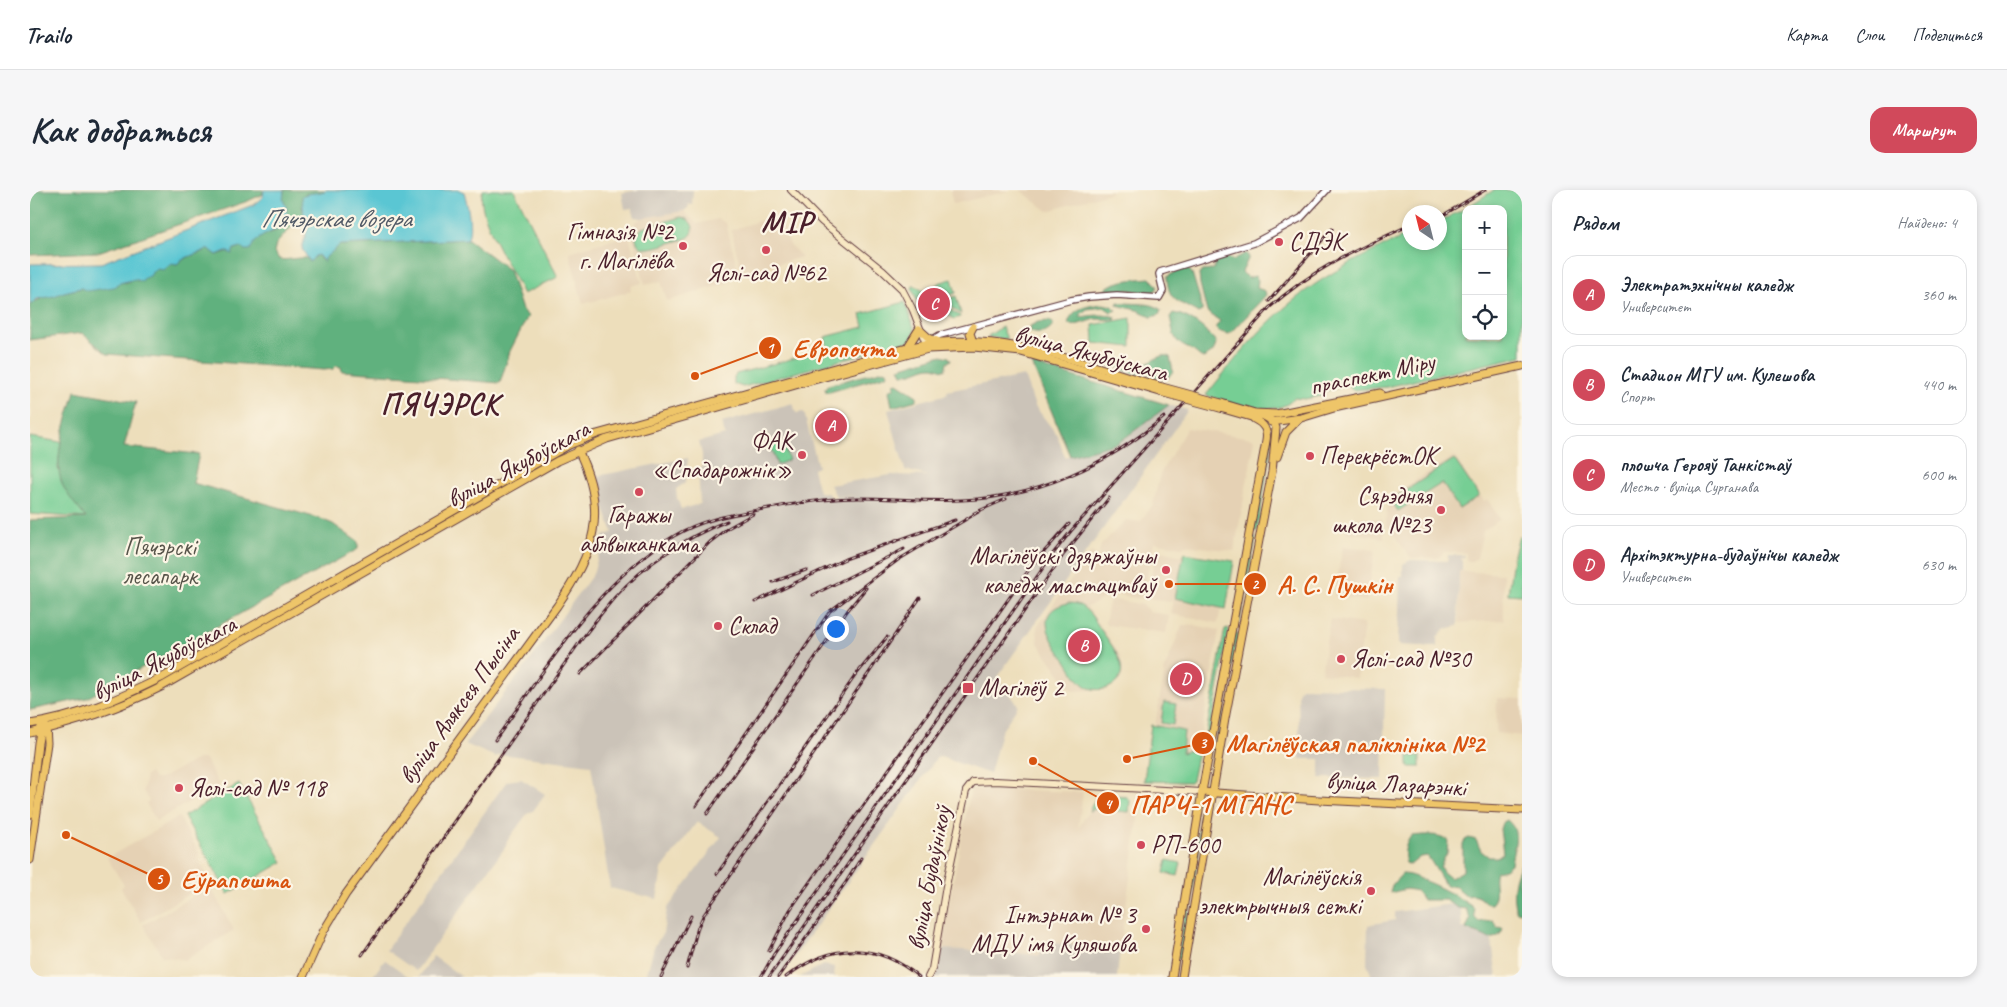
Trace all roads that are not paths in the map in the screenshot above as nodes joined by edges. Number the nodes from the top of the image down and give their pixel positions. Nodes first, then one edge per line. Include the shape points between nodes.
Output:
1 (791, 190) edge
2 (1327, 190) edge
3 (973, 327) junction
4 (919, 329) junction
5 (929, 344) junction
6 (973, 344) junction
7 (907, 348) junction
8 (1522, 362) edge
9 (1522, 366) edge
10 (1300, 414) junction
11 (1256, 415) junction
12 (1274, 422) junction
13 (1267, 436) junction
14 (1276, 436) junction
15 (574, 443) junction
16 (578, 450) junction
17 (1272, 472) junction
18 (30, 724) edge
19 (43, 727) junction
20 (30, 733) edge
21 (969, 786) joint
22 (1202, 792) junction
23 (1212, 793) junction
24 (1522, 810) edge
25 (30, 814) edge
26 (30, 860) edge
27 (1175, 960) junction
28 (1185, 960) junction
29 (303, 977) edge
30 (928, 977) edge
31 (1173, 977) edge
32 (1180, 977) edge

1 - 4 main road via 822,222 902,289
2 - 3 street via 1301,218 1254,243 1160,272 1163,291 1159,298 1090,297
3 - 5 street via 940,335
3 - 6 main road via 970,333
4 - 5 main road
4 - 7 main road
5 - 6 main road, вуліца Якубоўскага
5 - 6 main road, вуліца Якубоўскага
5 - 7 main road, вуліца Якубоўскага
5 - 16 main road, вуліца Якубоўскага
6 - 11 main road, вуліца Якубоўскага, bridge via 1034,355
7 - 15 main road, вуліца Якубоўскага
8 - 10 main road, праспект Міру
9 - 10 main road, праспект Міру
10 - 11 main road, праспект Міру
10 - 12 main road
10 - 17 main road via 1286,432
11 - 12 main road
11 - 13 main road
12 - 13 main road
12 - 14 main road
13 - 14 main road via 1272,430
13 - 22 main road
14 - 17 main road
15 - 16 main road, вуліца Аляксея Пысіна
15 - 19 main road, вуліца Якубоўскага via 163,677 134,692
16 - 19 main road, вуліца Якубоўскага via 169,683 108,711
16 - 29 main road, вуліца Аляксея Пысіна via 586,468 594,507 591,544 586,559 557,606 346,894 323,932
17 - 23 main road
18 - 19 main road
19 - 20 main road
19 - 25 main road
19 - 26 main road via 47,743
21 - 22 main road, вуліца Лазарэнкі via 977,781 995,781
21 - 30 main road, вуліца Будаўнікоў
22 - 23 main road, вуліца Лазарэнкі
22 - 27 main road
23 - 24 main road, вуліца Лазарэнкі
23 - 28 main road
27 - 28 main road via 1178,963
27 - 31 main road
28 - 32 main road
31 - 32 main road

